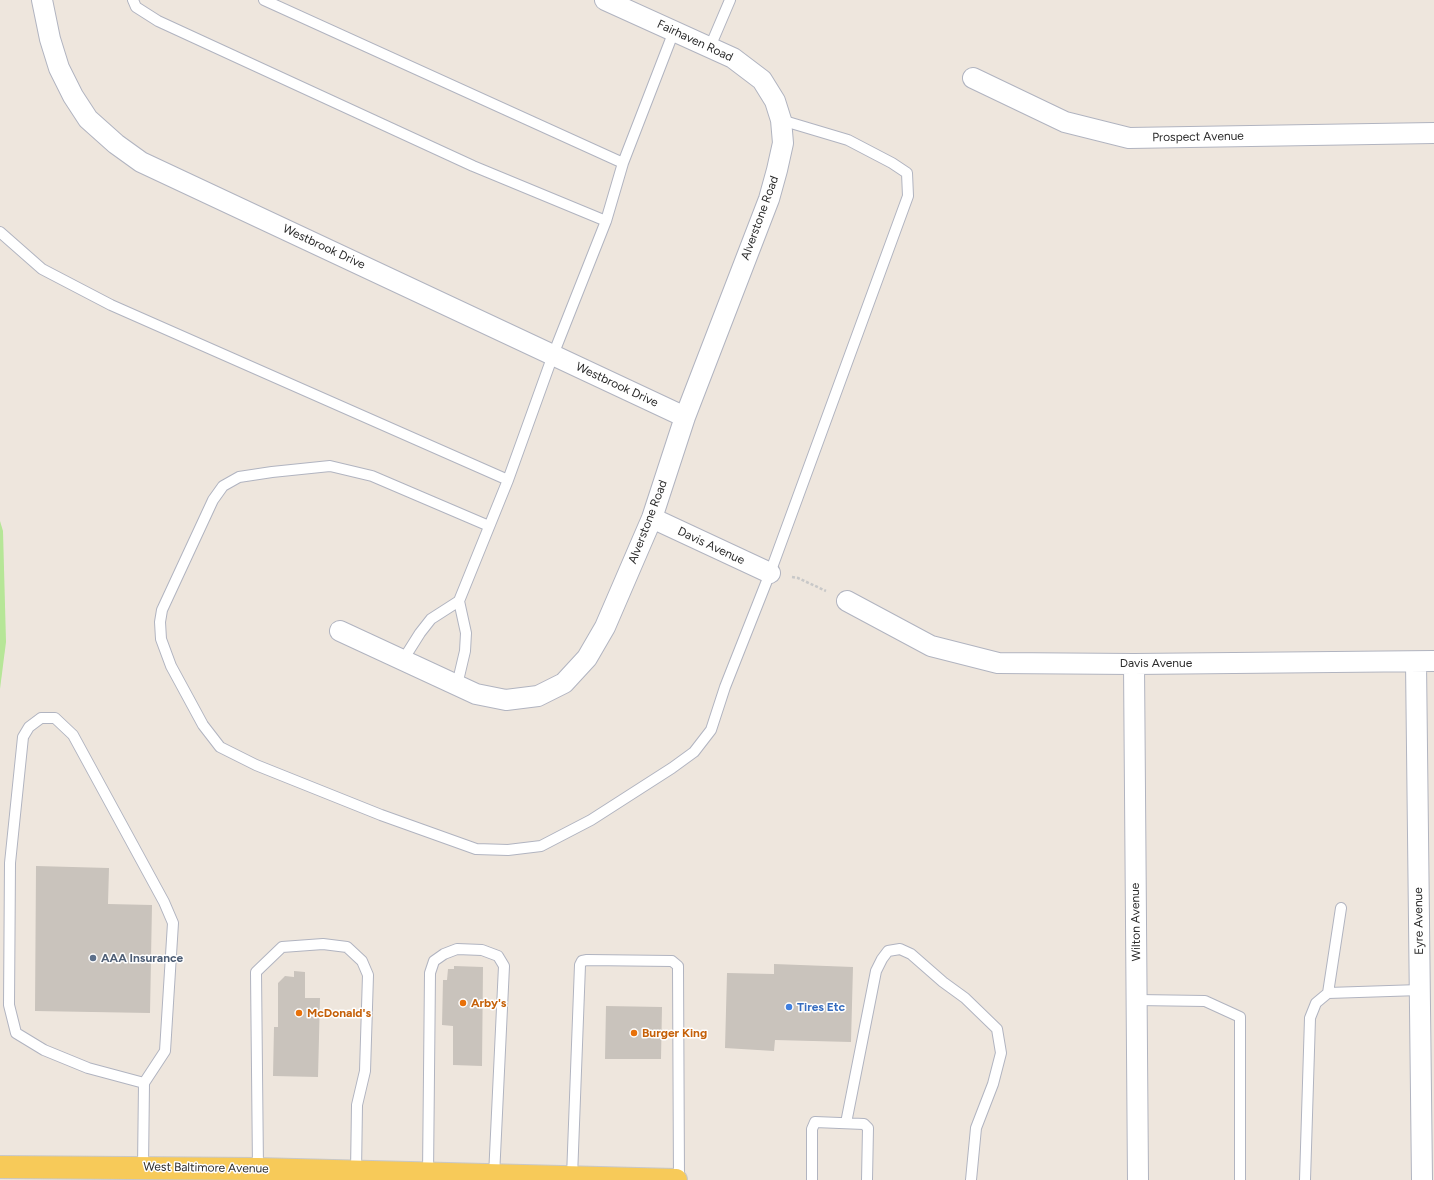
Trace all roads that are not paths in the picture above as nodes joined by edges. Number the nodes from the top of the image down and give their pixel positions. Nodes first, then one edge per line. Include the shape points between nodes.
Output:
1 (42, 0) edge
2 (133, 0) edge
3 (264, 0) edge
4 (605, 0) edge
5 (730, 0) edge
6 (674, 31) junction
7 (710, 47) junction
8 (973, 78) dead end
9 (781, 120) junction
10 (1434, 133) edge
11 (622, 163) junction
12 (606, 221) junction
13 (0, 232) edge
14 (553, 356) junction
15 (685, 417) junction
16 (508, 480) junction
17 (652, 518) junction
18 (489, 526) junction
19 (770, 573) junction
20 (459, 601) junction
21 (847, 601) road end
22 (340, 630) dead end
23 (403, 660) junction
24 (1425, 662) edge
25 (1134, 664) junction
26 (457, 685) junction
27 (1341, 908) dead end
28 (1420, 990) junction
29 (1328, 993) junction
30 (1137, 1000) junction
31 (144, 1083) junction
32 (846, 1123) junction
33 (0, 1166) edge
34 (143, 1167) junction
35 (258, 1169) junction
36 (428, 1174) junction
37 (345, 1175) edge
38 (494, 1176) junction
39 (572, 1177) junction
40 (626, 1179) edge
41 (677, 1180) edge
42 (812, 1180) edge
43 (867, 1180) edge
44 (972, 1180) edge
45 (1138, 1180) edge
46 (1240, 1180) edge
47 (1306, 1180) edge
48 (1422, 1180) edge

1 - 14 street, Westbrook Drive via 59,68 73,96 88,119 141,162
2 - 12 lane via 136,7 158,21 473,166
3 - 11 lane
4 - 6 street, Fairhaven Road
5 - 7 lane
6 - 7 street, Fairhaven Road
6 - 11 lane
7 - 9 street, Fairhaven Road via 733,58 762,80 775,101
8 - 10 street, Prospect Avenue via 1065,122 1129,138
9 - 15 street, Alverstone Road via 783,144 769,199
9 - 19 lane via 848,140 892,162 907,173 908,196
11 - 12 lane
12 - 14 lane
13 - 16 lane via 42,269 111,305
14 - 15 street, Westbrook Drive
14 - 16 lane
15 - 17 street, Alverstone Road
16 - 18 lane
17 - 19 street, Davis Avenue
17 - 26 street, Alverstone Road via 605,627 587,658 564,683 538,696 506,700 476,694
18 - 19 lane via 372,476 330,466 238,477 223,486 213,500 162,610 160,622 161,639 171,666 203,725 220,747 256,765 462,844 476,849 492,850 541,846 591,820 694,752 711,730
18 - 20 lane
20 - 23 lane via 431,619
20 - 26 lane via 466,633 465,651
21 - 25 street, Davis Avenue via 931,646 998,663
22 - 23 street, Alverstone Road
23 - 26 street, Alverstone Road
24 - 25 street, Davis Avenue
24 - 28 street, Eyre Avenue
25 - 30 street, Wilton Avenue
27 - 29 lane
28 - 29 lane
28 - 48 street, Eyre Avenue
29 - 47 lane via 1316,1003 1310,1018
30 - 45 street, Wilton Avenue
30 - 46 lane via 1205,1001 1240,1017
31 - 31 lane via 166,1051 173,923 164,902 72,735 55,718 41,718 29,727 23,737 10,863 9,1005 16,1033 44,1050 88,1068
31 - 34 lane
32 - 42 lane via 815,1122 812,1129
32 - 43 lane via 864,1124 868,1128
32 - 44 lane via 876,971 888,951 900,949 911,954 965,998 997,1029 1002,1054 976,1128
33 - 34 main road, West Baltimore Avenue
34 - 35 main road, West Baltimore Avenue
35 - 37 main road, West Baltimore Avenue
35 - 37 lane via 256,972 282,947 323,944 346,947 362,961 368,975 365,1071
36 - 37 main road, West Baltimore Avenue
36 - 38 main road, West Baltimore Avenue
36 - 38 lane via 430,973 434,961 458,949 482,950 498,956 504,966
38 - 39 main road, West Baltimore Avenue
39 - 40 main road, West Baltimore Avenue
39 - 41 lane via 580,965 587,960 672,961 678,966
40 - 41 main road, West Baltimore Avenue

